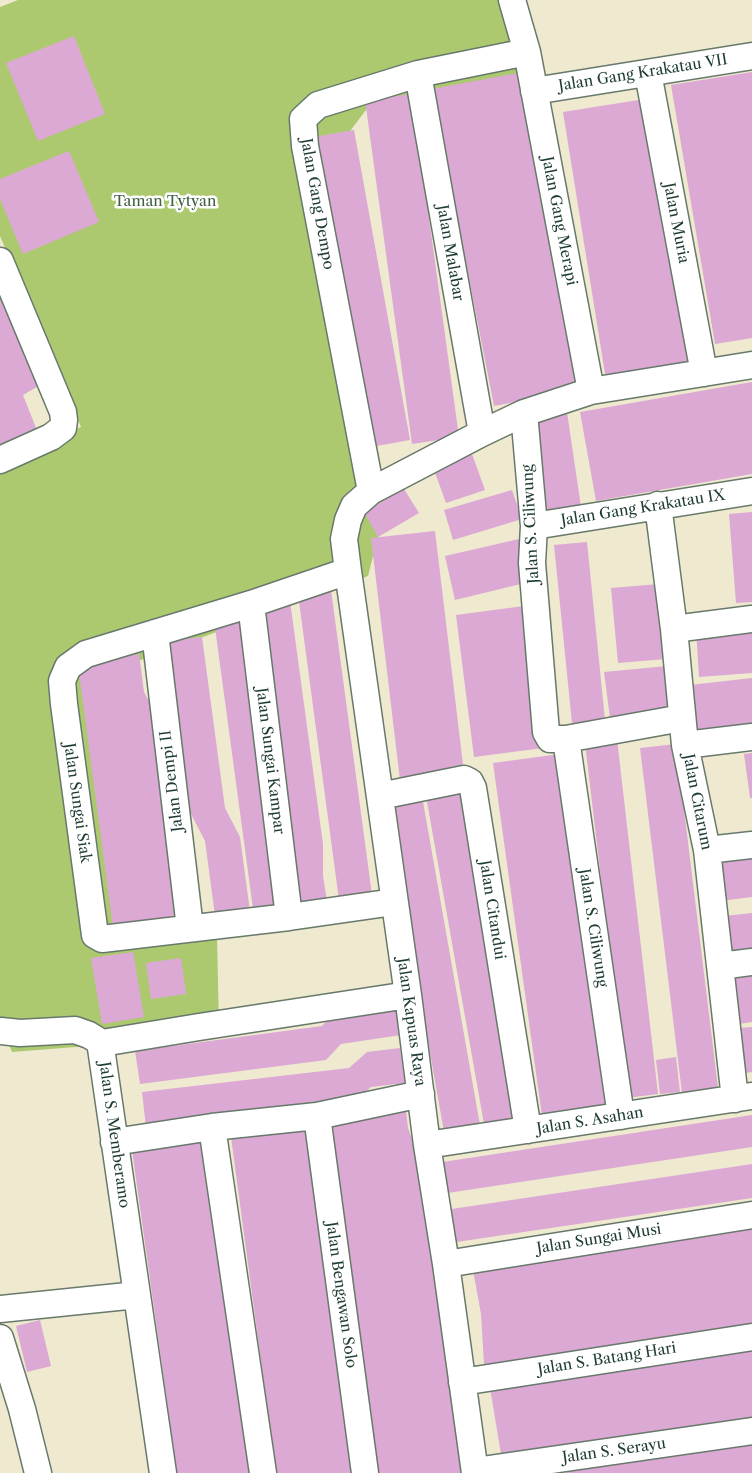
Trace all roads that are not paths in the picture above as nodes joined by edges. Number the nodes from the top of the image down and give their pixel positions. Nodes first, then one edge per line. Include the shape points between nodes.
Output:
1 (512, 0) edge
2 (527, 52) junction
3 (752, 56) edge
4 (648, 73) junction
5 (418, 74) junction
6 (534, 91) junction
7 (0, 261) edge
8 (752, 365) edge
9 (704, 373) junction
10 (591, 391) junction
11 (524, 413) junction
12 (482, 432) junction
13 (0, 460) edge
14 (371, 491) junction
15 (752, 491) edge
16 (658, 505) junction
17 (534, 526) junction
18 (348, 570) junction
19 (251, 604) junction
20 (752, 619) edge
21 (674, 628) junction
22 (155, 633) junction
23 (682, 718) junction
24 (752, 737) edge
25 (566, 739) junction
26 (685, 745) junction
27 (380, 796) junction
28 (752, 845) edge
29 (707, 850) junction
30 (394, 902) junction
31 (290, 917) junction
32 (190, 928) junction
33 (752, 962) edge
34 (720, 966) junction
35 (408, 995) junction
36 (5, 1032) edge
37 (102, 1043) junction
38 (421, 1094) junction
39 (744, 1097) edge
40 (317, 1116) junction
41 (621, 1116) junction
42 (212, 1126) junction
43 (528, 1130) junction
44 (114, 1142) junction
45 (427, 1144) junction
46 (752, 1215) edge
47 (446, 1264) junction
48 (137, 1295) junction
49 (0, 1309) edge
50 (752, 1337) edge
51 (0, 1338) edge
52 (462, 1382) junction
53 (752, 1431) edge
54 (475, 1472) edge
55 (38, 1473) edge
56 (163, 1473) edge
57 (263, 1473) edge
58 (365, 1473) edge

1 - 2 street, Jalan Gang Merapi
2 - 5 street, Jalan Gang Dempo
2 - 6 street, Jalan Gang Merapi
3 - 4 street, Jalan Gang Krakatau VII
4 - 6 street, Jalan Gang Krakatau VII
4 - 9 street, Jalan Muria
5 - 12 street, Jalan Malabar
5 - 14 street, Jalan Gang Dempo via 318,105 303,119 305,146
6 - 10 street, Jalan Gang Merapi
7 - 13 street via 60,403 64,420 62,428 51,437
8 - 9 street, Jalan Kapuas Raya
9 - 10 street, Jalan Kapuas Raya
10 - 11 street, Jalan Kapuas Raya
11 - 12 street, Jalan Kapuas Raya
11 - 17 street, Jalan S. Ciliwung
12 - 14 street, Jalan Kapuas Raya
14 - 18 street, Jalan Kapuas Raya via 354,506 348,520 344,540
15 - 16 street, Jalan Gang Krakatau IX
16 - 17 street, Jalan Gang Krakatau IX
16 - 21 street, Jalan Citarum
17 - 25 street, Jalan S. Ciliwung via 532,562 546,732 550,739
18 - 19 street, Jalan Sungai Siak
18 - 27 street, Jalan Kapuas Raya
19 - 22 street, Jalan Sungai Siak
19 - 31 street, Jalan Sungai Kampar
20 - 21 street
21 - 23 street, Jalan Citarum
22 - 32 street, Jalan Dempi II
22 - 32 street, Jalan Sungai Siak via 75,660 62,681 64,704 95,935 102,939
23 - 25 street
23 - 26 street, Jalan Citarum
24 - 26 street
25 - 41 street, Jalan S. Ciliwung
26 - 29 street, Jalan Citarum
27 - 30 street, Jalan Kapuas Raya
27 - 43 street, Jalan Citandui via 464,779 473,788
28 - 29 street
29 - 34 street, Jalan Citarum
30 - 31 street, Jalan Sungai Siak
30 - 35 street, Jalan Kapuas Raya
31 - 32 street, Jalan Sungai Siak
33 - 34 street
34 - 39 street, Jalan Citarum
35 - 37 street, Jalan S. Memberamo
35 - 38 street, Jalan Kapuas Raya
36 - 37 street via 75,1030
37 - 44 street, Jalan S. Memberamo
38 - 40 street
38 - 45 street, Jalan Kapuas Raya
39 - 41 street, Jalan S. Asahan
40 - 42 street
40 - 58 street, Jalan Bengawan Solo
41 - 43 street, Jalan S. Asahan
42 - 44 street
42 - 57 street
43 - 45 street, Jalan S. Asahan
44 - 48 street, Jalan S. Memberamo
45 - 47 street, Jalan Kapuas Raya
46 - 47 street, Jalan Sungai Musi
47 - 52 street, Jalan Kapuas Raya
48 - 49 street
48 - 56 street, Jalan S. Memberamo
50 - 52 street, Jalan S. Batang Hari
51 - 55 street
52 - 54 street, Jalan Kapuas Raya
53 - 54 street, Jalan S. Serayu

